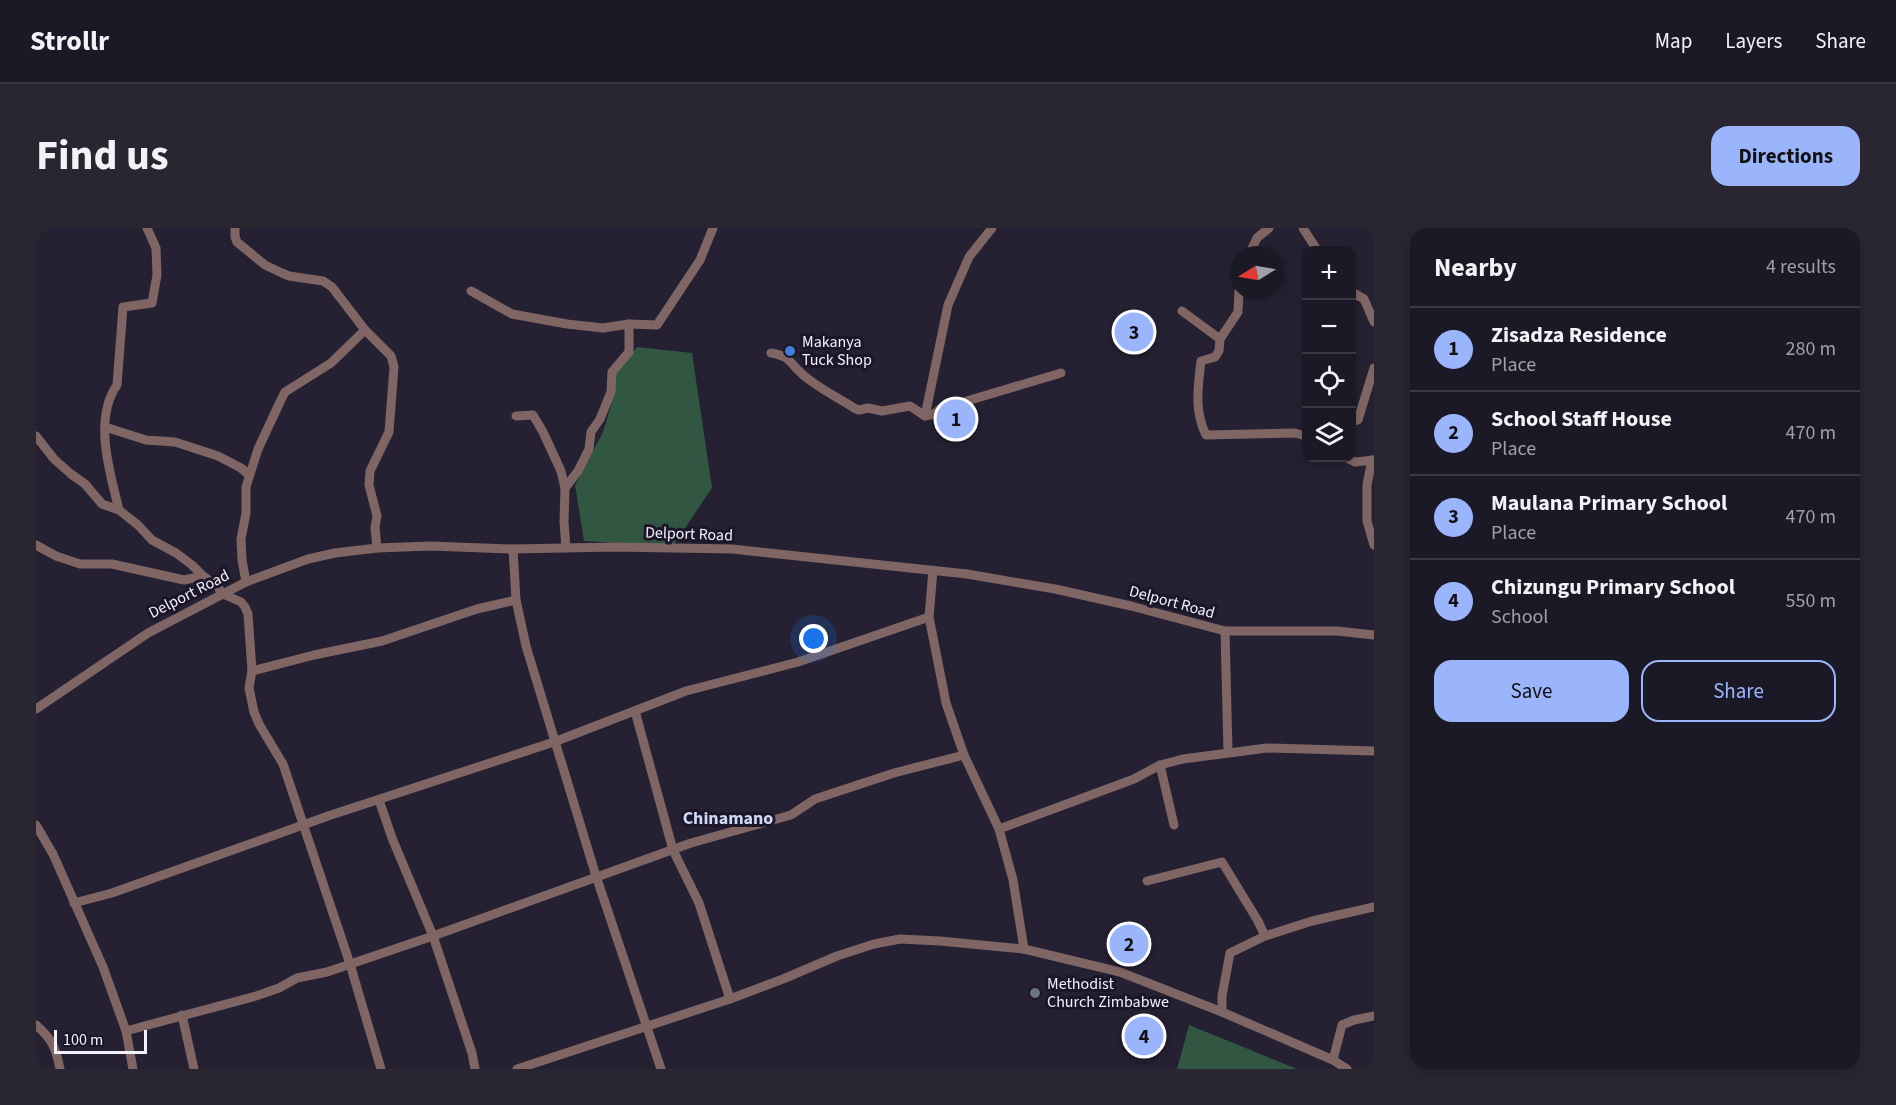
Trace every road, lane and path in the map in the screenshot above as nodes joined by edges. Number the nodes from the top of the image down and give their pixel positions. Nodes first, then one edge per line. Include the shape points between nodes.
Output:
1 (147, 228) edge
2 (235, 228) edge
3 (713, 228) edge
4 (992, 228) edge
5 (1269, 228) edge
6 (1303, 228) edge
7 (1253, 246) edge
8 (1314, 246) edge
9 (471, 291) dead end
10 (1356, 294) edge
11 (1239, 300) edge
12 (1182, 310) dead end
13 (1374, 322) edge
14 (629, 324) junction
15 (365, 330) junction
16 (1220, 339) junction
17 (771, 353) dead end
18 (1374, 368) edge
19 (1061, 373) dead end
20 (516, 416) dead end
21 (925, 416) junction
22 (1356, 420) edge
23 (105, 428) junction
24 (1302, 435) edge
25 (36, 436) edge
26 (1373, 460) edge
27 (1356, 462) edge
28 (249, 475) junction
29 (565, 488) junction
30 (119, 510) junction
31 (36, 545) edge
32 (1374, 545) edge
33 (377, 548) junction
34 (566, 548) junction
35 (513, 549) junction
36 (933, 570) junction
37 (203, 576) junction
38 (246, 582) junction
39 (223, 594) junction
40 (516, 600) junction
41 (928, 617) junction
42 (1225, 631) junction
43 (1374, 634) edge
44 (252, 671) junction
45 (36, 709) edge
46 (635, 711) junction
47 (554, 742) junction
48 (1374, 751) edge
49 (1228, 752) junction
50 (964, 755) junction
51 (1160, 765) junction
52 (379, 800) junction
53 (36, 825) edge
54 (303, 825) junction
55 (1174, 825) dead end
56 (999, 830) junction
57 (673, 850) junction
58 (596, 876) junction
59 (1147, 881) dead end
60 (74, 903) junction
61 (1374, 907) edge
62 (433, 936) junction
63 (1264, 936) junction
64 (1024, 949) junction
65 (350, 964) junction
66 (730, 999) junction
67 (1222, 1012) junction
68 (182, 1015) junction
69 (1374, 1016) edge
70 (36, 1025) edge
71 (648, 1025) junction
72 (126, 1031) junction
73 (1332, 1060) junction
74 (60, 1069) edge
75 (133, 1069) edge
76 (194, 1069) edge
77 (381, 1069) edge
78 (475, 1069) edge
79 (517, 1069) edge
80 (661, 1069) edge
81 (1347, 1069) edge

1 - 23 street via 156,248 152,303 123,307 117,385 110,395
2 - 15 street via 237,242 265,265 332,287
3 - 14 street via 700,260 657,325
4 - 21 street via 969,257 948,305
5 - 7 street
6 - 8 street
9 - 14 street via 512,314 603,328
10 - 13 street via 1364,299
11 - 16 street via 1238,312
12 - 16 street
14 - 29 street via 629,352 612,372 611,392 591,432 589,448
15 - 28 street via 331,363 285,392
15 - 33 street via 391,356 394,367 389,432 370,471
16 - 24 street via 1215,357 1201,361 1197,406 1206,435
17 - 21 street via 781,354 801,373 854,408 882,411 910,406
18 - 22 street
19 - 21 street
20 - 29 street via 533,415
23 - 28 street via 146,440 175,442 218,456
23 - 30 street via 107,458
25 - 30 street via 54,459 102,504
26 - 27 street
26 - 32 street via 1367,485 1366,521
28 - 38 street via 241,539
29 - 34 street
30 - 37 street via 152,540 176,553
31 - 37 street via 80,564 112,564 184,580
33 - 35 street, Delport Road
33 - 38 street, Delport Road via 308,559
34 - 35 street, Delport Road
34 - 36 street, Delport Road via 732,549
35 - 40 street
36 - 41 street
36 - 42 street, Delport Road via 1055,589
37 - 39 street
38 - 39 street, Delport Road
39 - 44 street via 241,602 248,614
39 - 45 street, Delport Road via 148,633
40 - 44 street via 382,641
40 - 47 street
41 - 46 street via 798,662 699,687
41 - 50 street via 945,703
42 - 43 street, Delport Road
42 - 49 street
44 - 54 street via 249,688 254,712 283,764
46 - 47 street
46 - 57 street
47 - 52 street
47 - 58 street
48 - 49 street via 1267,748
49 - 51 street
50 - 56 street
50 - 57 street via 894,773 815,799 791,815
51 - 55 street
51 - 56 street via 1134,779
52 - 54 street
52 - 62 street
53 - 60 street
54 - 60 street
54 - 65 street
56 - 64 street via 1013,880
57 - 58 street
57 - 66 street via 699,903
58 - 62 street
58 - 71 street
59 - 63 street via 1222,862
60 - 72 street
61 - 63 street
62 - 65 street
62 - 78 street
63 - 67 street via 1230,953
64 - 66 street via 900,939 837,956
64 - 67 street via 1120,972
65 - 68 street via 297,978 256,996
65 - 77 street
66 - 71 street
67 - 73 street
68 - 72 street
68 - 76 street
69 - 73 street via 1342,1025
70 - 74 street via 50,1038
71 - 79 street
71 - 80 street
72 - 75 street
73 - 81 street

